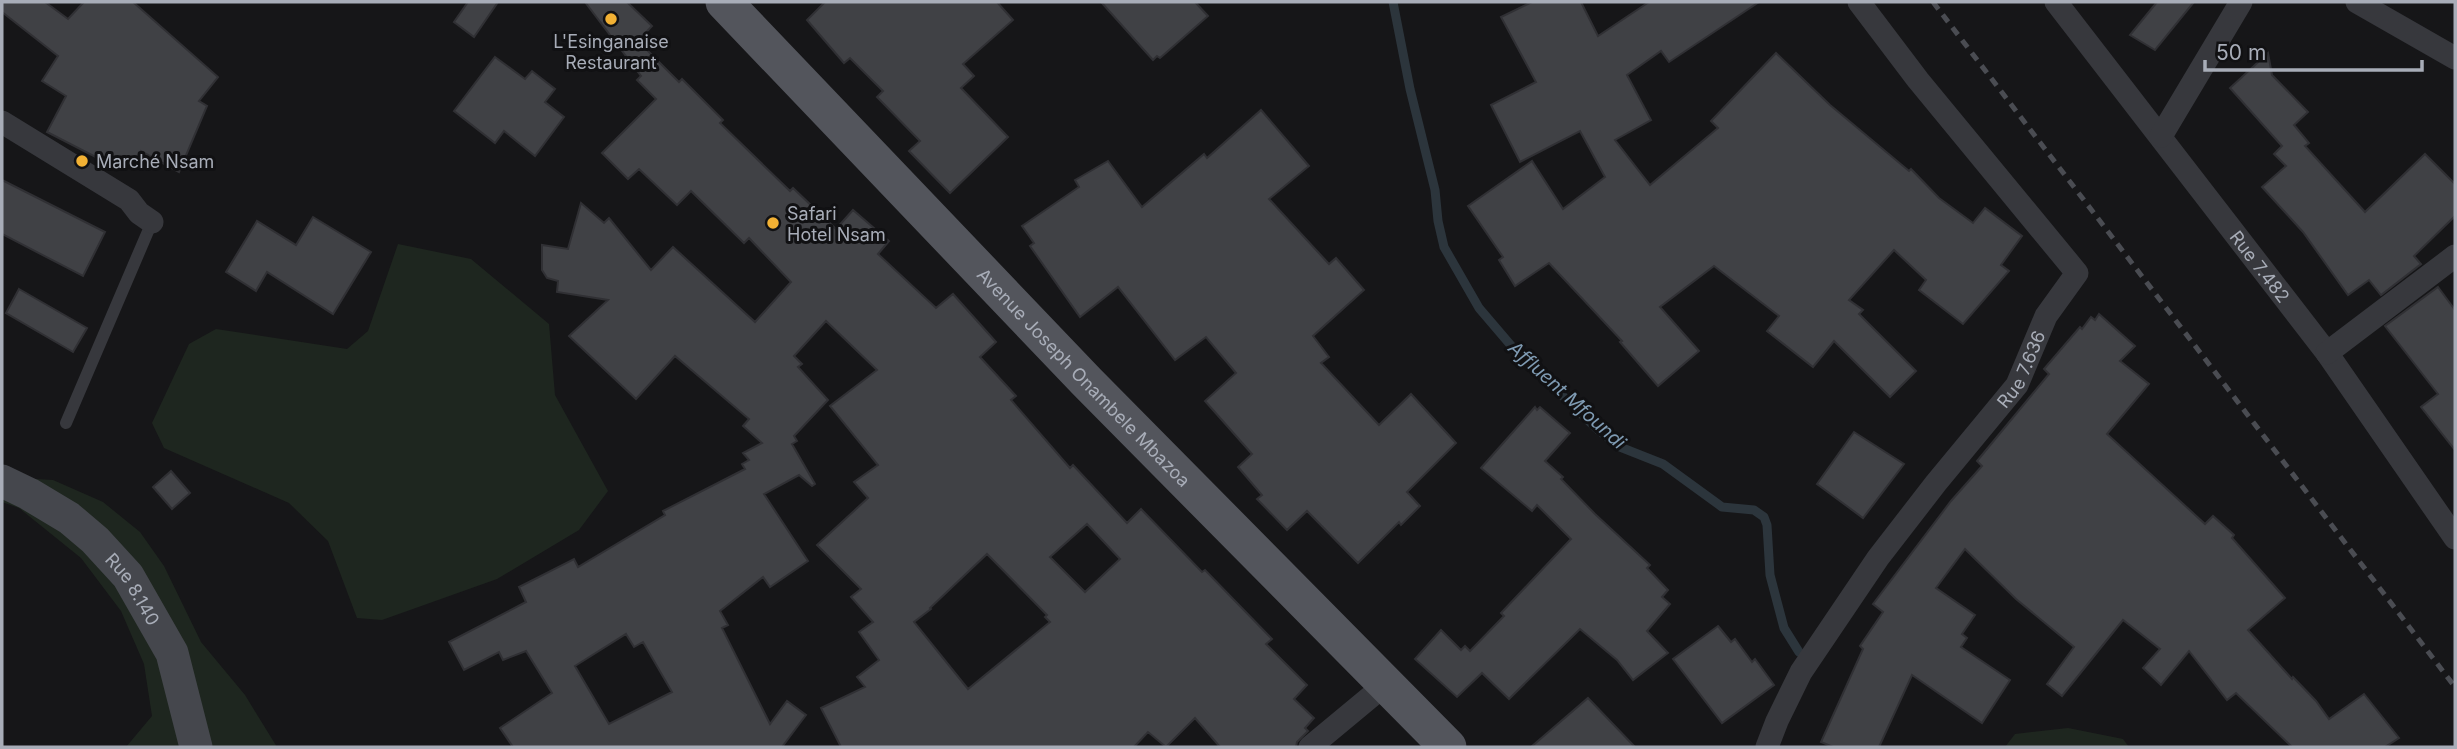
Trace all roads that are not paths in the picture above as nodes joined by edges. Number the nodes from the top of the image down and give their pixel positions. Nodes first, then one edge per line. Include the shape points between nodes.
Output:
1 (724, 2) edge
2 (1859, 2) edge
3 (2056, 2) edge
4 (2241, 2) edge
5 (2357, 2) edge
6 (2455, 58) edge
7 (2, 122) edge
8 (2161, 136) junction
9 (152, 222) joint
10 (2455, 256) edge
11 (2327, 353) junction
12 (66, 423) dead end
13 (2, 481) edge
14 (2455, 537) edge
15 (1386, 684) junction
16 (196, 747) edge
17 (1310, 747) edge
18 (1448, 747) edge
19 (1767, 747) edge

1 - 15 main road, Avenue Joseph Onambele Mbazoa via 1087,382
2 - 19 street, Rue 7.636 via 2077,273 2046,316 2017,385 1878,558 1801,672
3 - 8 street, Rue 7.482
4 - 8 street
5 - 6 street
7 - 9 street via 129,200
8 - 11 street, Rue 7.482
9 - 12 lane
10 - 11 street
11 - 14 street, Rue 7.482
13 - 16 main road, Rue 8.140 via 69,518 128,576 172,653
15 - 17 street
15 - 18 main road, Avenue Joseph Onambele Mbazoa

